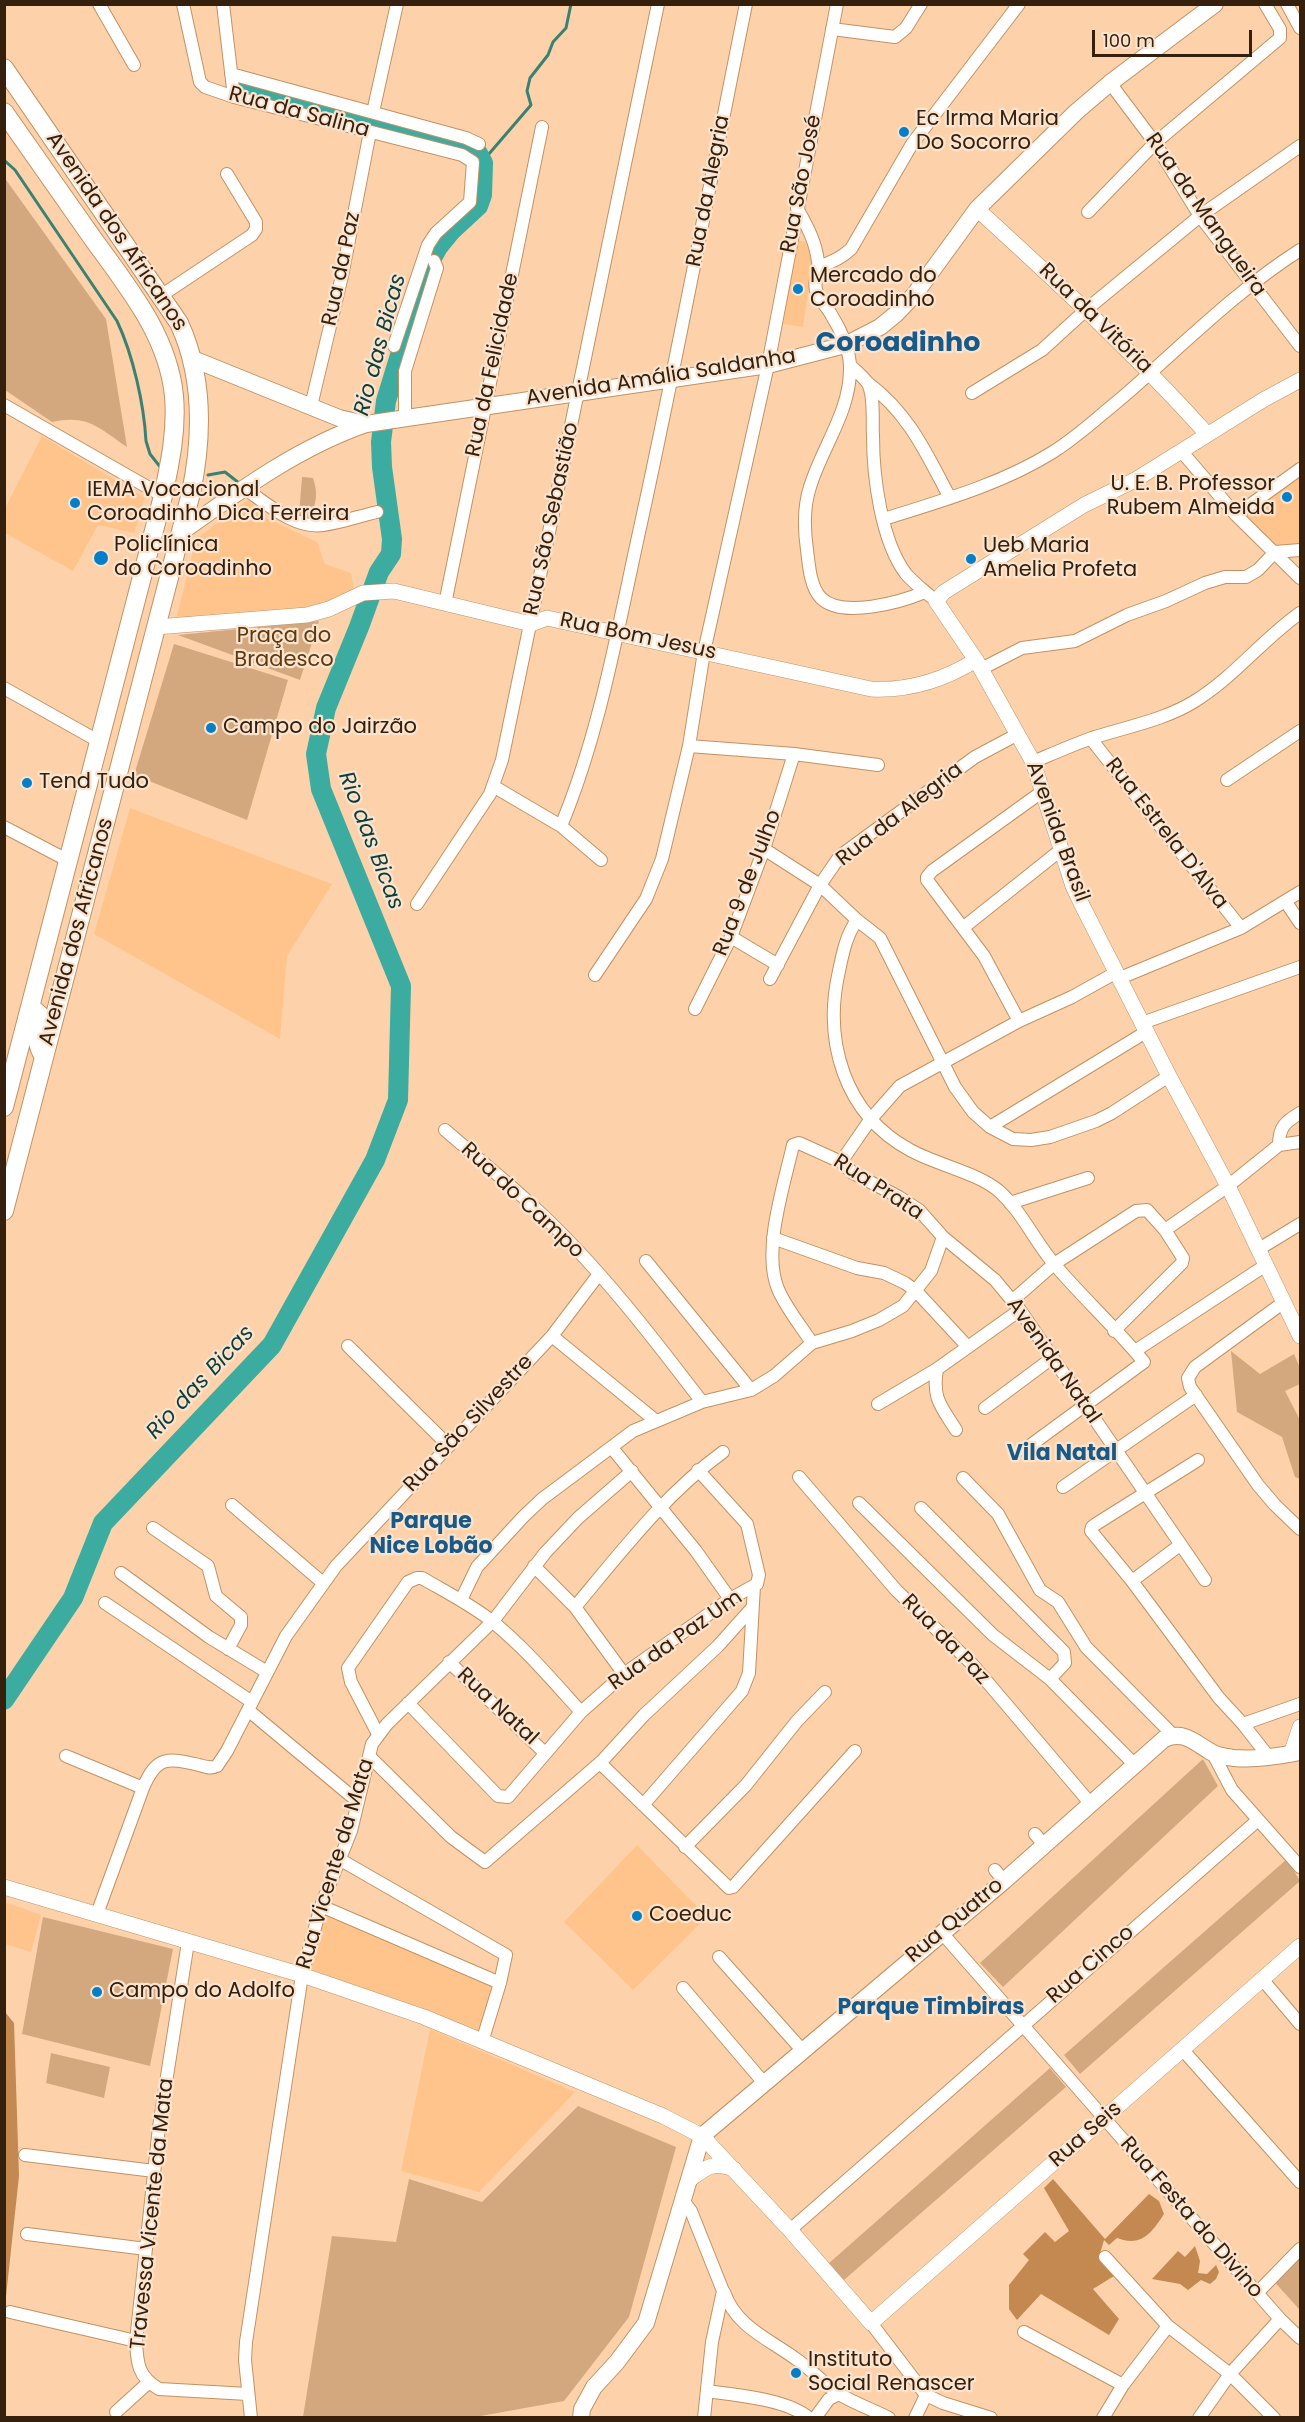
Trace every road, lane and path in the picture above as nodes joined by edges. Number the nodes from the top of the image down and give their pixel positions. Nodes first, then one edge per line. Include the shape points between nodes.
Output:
1 (99, 4) edge
2 (183, 4) edge
3 (223, 4) edge
4 (397, 4) edge
5 (658, 4) edge
6 (746, 4) edge
7 (837, 4) edge
8 (921, 4) edge
9 (1019, 4) edge
10 (1215, 4) edge
11 (1265, 4) edge
12 (1287, 4) edge
13 (1300, 28) edge
14 (832, 29) junction
15 (134, 65) dead end
16 (4, 68) edge
17 (231, 74) junction
18 (1110, 83) junction
19 (234, 97) junction
20 (373, 112) junction
21 (9, 118) edge
22 (543, 127) dead end
23 (369, 132) junction
24 (1155, 143) junction
25 (479, 144) dead end
26 (1300, 146) edge
27 (77, 172) junction
28 (227, 174) dead end
29 (797, 208) junction
30 (977, 209) junction
31 (1088, 212) dead end
32 (1200, 216) junction
33 (1300, 250) edge
34 (428, 258) junction
35 (819, 266) junction
36 (1251, 284) junction
37 (162, 295) junction
38 (1087, 309) junction
39 (845, 345) junction
40 (394, 346) dead end
41 (1300, 346) edge
42 (193, 359) junction
43 (768, 365) junction
44 (850, 366) junction
45 (1151, 372) junction
46 (673, 377) junction
47 (1300, 380) edge
48 (868, 383) junction
49 (579, 392) junction
50 (972, 393) dead end
51 (4, 405) edge
52 (311, 406) junction
53 (485, 406) junction
54 (400, 419) junction
55 (340, 425) junction
56 (1208, 434) junction
57 (1182, 452) junction
58 (1300, 469) edge
59 (244, 488) junction
60 (163, 496) junction
61 (950, 498) junction
62 (377, 512) dead end
63 (1236, 515) junction
64 (884, 519) junction
65 (153, 533) junction
66 (180, 533) junction
67 (1300, 550) edge
68 (1275, 552) junction
69 (1300, 578) edge
70 (930, 596) junction
71 (445, 604) junction
72 (1300, 613) edge
73 (531, 624) junction
74 (156, 627) junction
75 (617, 632) junction
76 (704, 652) junction
77 (120, 664) junction
78 (979, 664) junction
79 (4, 688) edge
80 (130, 725) junction
81 (1300, 731) edge
82 (1018, 734) junction
83 (1091, 739) junction
84 (100, 742) junction
85 (689, 746) junction
86 (794, 754) junction
87 (1033, 762) junction
88 (878, 765) dead end
89 (1227, 780) dead end
90 (493, 786) junction
91 (1043, 791) junction
92 (561, 826) junction
93 (4, 828) edge
94 (764, 849) junction
95 (1062, 849) junction
96 (601, 860) dead end
97 (69, 861) junction
98 (820, 885) junction
99 (1300, 892) edge
100 (1286, 902) junction
101 (417, 904) dead end
102 (857, 920) junction
103 (1300, 923) edge
104 (964, 927) junction
105 (1241, 928) junction
106 (731, 937) junction
107 (778, 965) junction
108 (1300, 967) edge
109 (595, 975) dead end
110 (1118, 975) junction
111 (770, 980) dead end
112 (30, 1009) junction
113 (695, 1009) dead end
114 (1018, 1020) junction
115 (1144, 1027) junction
116 (44, 1058) junction
117 (942, 1062) junction
118 (1168, 1076) junction
119 (6, 1099) edge
120 (1300, 1113) edge
121 (870, 1120) junction
122 (990, 1127) junction
123 (445, 1130) dead end
124 (1300, 1142) edge
125 (1279, 1145) junction
126 (841, 1162) junction
127 (1088, 1178) dead end
128 (1228, 1186) junction
129 (1010, 1203) junction
130 (4, 1211) edge
131 (1300, 1224) edge
132 (1165, 1230) junction
133 (943, 1237) junction
134 (773, 1238) junction
135 (1259, 1249) junction
136 (646, 1261) dead end
137 (1054, 1264) junction
138 (1266, 1265) junction
139 (982, 1270) joint
140 (599, 1274) junction
141 (916, 1291) junction
142 (1284, 1302) junction
143 (1016, 1305) junction
144 (1114, 1330) junction
145 (552, 1336) junction
146 (1300, 1336) edge
147 (812, 1343) junction
148 (348, 1346) dead end
149 (967, 1346) junction
150 (1136, 1351) junction
151 (1052, 1358) junction
152 (937, 1369) junction
153 (751, 1390) junction
154 (1196, 1395) junction
155 (702, 1402) junction
156 (878, 1404) dead end
157 (1084, 1404) junction
158 (985, 1408) dead end
159 (656, 1421) junction
160 (956, 1430) dead end
161 (449, 1446) junction
162 (612, 1448) junction
163 (1024, 1450) dead end
164 (1116, 1450) junction
165 (723, 1452) dead end
166 (1198, 1460) dead end
167 (698, 1470) junction
168 (632, 1471) junction
169 (799, 1477) dead end
170 (963, 1478) dead end
171 (1063, 1487) dead end
172 (1145, 1493) junction
173 (859, 1503) dead end
174 (232, 1505) dead end
175 (661, 1508) junction
176 (921, 1508) dead end
177 (153, 1528) dead end
178 (1300, 1529) edge
179 (1180, 1545) junction
180 (534, 1566) junction
181 (121, 1573) dead end
182 (1132, 1581) junction
183 (1205, 1581) dead end
184 (323, 1583) junction
185 (754, 1586) junction
186 (730, 1599) junction
187 (461, 1600) junction
188 (105, 1603) dead end
189 (575, 1607) junction
190 (752, 1608) junction
191 (493, 1622) junction
192 (228, 1649) junction
193 (449, 1662) junction
194 (267, 1672) junction
195 (624, 1674) junction
196 (1050, 1679) junction
197 (825, 1692) dead end
198 (408, 1703) junction
199 (1300, 1704) edge
200 (250, 1706) junction
201 (581, 1712) junction
202 (1243, 1724) junction
203 (1300, 1727) edge
204 (378, 1734) junction
205 (1173, 1735) junction
206 (855, 1751) dead end
207 (545, 1753) junction
208 (1296, 1753) edge
209 (1213, 1754) junction
210 (66, 1756) dead end
211 (369, 1756) junction
212 (1268, 1756) junction
213 (600, 1763) junction
214 (1134, 1764) junction
215 (143, 1788) junction
216 (356, 1800) junction
217 (1090, 1803) junction
218 (643, 1805) junction
219 (1258, 1820) junction
220 (685, 1847) junction
221 (339, 1859) junction
222 (1300, 1868) edge
223 (4, 1887) edge
224 (321, 1906) junction
225 (98, 1914) junction
226 (942, 1933) junction
227 (188, 1942) junction
228 (1300, 1946) edge
229 (719, 1957) dead end
230 (302, 1975) junction
231 (1262, 1979) junction
232 (500, 1983) junction
233 (683, 1988) dead end
234 (1023, 2024) junction
235 (1300, 2024) edge
236 (482, 2042) junction
237 (1182, 2049) junction
238 (802, 2050) junction
239 (764, 2083) junction
240 (1105, 2120) junction
241 (702, 2136) junction
242 (25, 2156) dead end
243 (734, 2169) junction
244 (154, 2171) junction
245 (689, 2180) junction
246 (1300, 2182) edge
247 (683, 2200) junction
248 (790, 2230) junction
249 (27, 2234) dead end
250 (146, 2249) junction
251 (1300, 2249) edge
252 (1105, 2257) dead end
253 (723, 2291) junction
254 (1258, 2292) junction
255 (9, 2312) dead end
256 (1280, 2319) junction
257 (871, 2324) junction
258 (1168, 2326) junction
259 (1024, 2332) dead end
260 (1299, 2335) edge
261 (136, 2342) junction
262 (618, 2362) junction
263 (1230, 2374) junction
264 (148, 2382) junction
265 (1124, 2385) junction
266 (707, 2391) junction
267 (248, 2394) junction
268 (839, 2394) junction
269 (926, 2395) junction
270 (116, 2412) dead end
271 (250, 2418) edge
272 (581, 2418) edge
273 (592, 2418) edge
274 (704, 2418) edge
275 (809, 2418) edge
276 (815, 2418) edge
277 (889, 2418) edge
278 (915, 2418) edge
279 (991, 2418) edge
280 (1103, 2418) edge
281 (1199, 2418) edge
282 (1274, 2418) edge

1 - 15 street
2 - 19 street, Rua da Salina via 200,82
3 - 17 street
4 - 20 street
5 - 49 street, Rua São Sebastião
6 - 46 street, Rua da Alegria
7 - 14 street, Rua São José
8 - 14 street via 899,36
9 - 35 street via 912,144 851,249 832,263
10 - 18 main road, Avenida Amália Saldanha
11 - 24 street via 1280,29 1280,38
12 - 13 street
14 - 29 street, Rua São José
16 - 27 main road, Avenida dos Africanos
17 - 19 street
17 - 20 street
18 - 24 street, Rua da Mangueira
18 - 30 main road, Avenida Amália Saldanha
19 - 23 street, Rua da Salina
20 - 25 street
21 - 27 main road via 34,120 66,165
21 - 60 main road, Avenida dos Africanos via 136,299 161,344 169,368 175,419
22 - 53 street, Rua da Felicidade
23 - 34 street, Rua da Salina via 462,155 474,165 470,202 436,233
23 - 52 street, Rua da Paz via 342,276
24 - 31 street
24 - 32 street, Rua da Mangueira
26 - 32 street
27 - 37 main road, Avenida dos Africanos
28 - 37 street via 256,222 256,229
29 - 35 street via 812,234
29 - 43 street, Rua São José
30 - 38 street, Rua da Vitória
30 - 39 main road, Avenida Amália Saldanha via 896,314
32 - 36 street, Rua da Mangueira
32 - 38 street
33 - 36 street
34 - 40 street
34 - 54 street via 436,268 405,371
35 - 39 street via 817,293
36 - 41 street, Rua da Mangueira
36 - 45 street
37 - 42 main road, Avenida dos Africanos via 179,322
38 - 45 street, Rua da Vitória
38 - 50 street via 1042,350
39 - 43 main road, Avenida Amália Saldanha
39 - 44 street
42 - 52 main road, Avenida Amália Saldanha
42 - 66 main road, Avenida dos Africanos via 199,391 200,439
43 - 46 main road, Avenida Amália Saldanha
43 - 76 street, Rua São José
44 - 48 street
44 - 70 street via 849,390 805,506 804,531 814,588 830,604 843,608
45 - 56 street, Rua da Vitória
45 - 61 street via 1054,451 1028,467
46 - 49 main road, Avenida Amália Saldanha
46 - 75 street, Rua da Alegria
47 - 56 street
48 - 61 street via 903,417
48 - 64 street, Avenida Brasil via 873,458
49 - 53 main road, Avenida Amália Saldanha
49 - 73 street, Rua São Sebastião
51 - 60 street
52 - 55 main road, Avenida Amália Saldanha
53 - 54 main road, Avenida Amália Saldanha
53 - 71 street, Rua da Felicidade
54 - 55 main road, Avenida Amália Saldanha
55 - 59 main road
56 - 57 street
57 - 63 street
57 - 70 street via 1084,505 944,592
58 - 63 street
59 - 62 street via 306,525
59 - 66 main road
60 - 65 main road, Avenida dos Africanos
61 - 64 street
63 - 68 street
64 - 70 street, Avenida Brasil via 897,559 906,574
65 - 74 main road via 157,558 143,615 147,624
65 - 77 main road, Avenida dos Africanos
66 - 74 main road, Avenida dos Africanos
67 - 68 street
68 - 69 street
68 - 78 street via 1246,577 1225,576 1205,583 1076,641 1022,648
70 - 78 street, Avenida Brasil
71 - 73 street, Rua Bom Jesus
71 - 74 street, Rua Bom Jesus via 385,591 363,593 307,615
72 - 83 street via 1192,703
73 - 75 street, Rua Bom Jesus via 547,618
73 - 90 street, Rua São Sebastião
74 - 80 main road, Avenida dos Africanos
75 - 76 street, Rua Bom Jesus
75 - 92 street, Rua da Alegria via 583,768
76 - 78 street, Rua Bom Jesus via 881,690 923,684
76 - 85 street, Rua São José
77 - 80 main road via 130,665 134,674 129,695
77 - 84 main road, Avenida dos Africanos
78 - 82 street, Avenida Brasil
79 - 84 street
80 - 116 main road, Avenida dos Africanos
81 - 89 street
82 - 87 street, Avenida Brasil
82 - 98 street, Rua da Alegria via 975,757 873,830 840,856
83 - 87 street
83 - 105 street, Rua Estrela D'Alva
84 - 97 main road, Avenida dos Africanos
85 - 86 street
85 - 109 street, Rua São José via 655,880
86 - 88 street
86 - 94 street, Rua 9 de Julho
87 - 91 street, Avenida Brasil
90 - 92 street
90 - 101 street, Rua São Sebastião
91 - 95 street, Avenida Brasil
91 - 104 street via 932,871 927,880
92 - 96 street
93 - 97 street
94 - 98 street
94 - 106 street, Rua 9 de Julho
95 - 104 street
95 - 110 street, Avenida Brasil via 1073,886
97 - 112 main road, Avenida dos Africanos
98 - 102 street
98 - 107 street, Rua da Alegria
99 - 100 street
100 - 103 street
100 - 105 street
102 - 117 street via 884,944
102 - 121 street via 849,931 834,992 834,1040 849,1084
104 - 114 street
105 - 110 street
106 - 107 street
106 - 113 street, Rua 9 de Julho
107 - 111 street, Rua da Alegria
108 - 115 street
110 - 114 street
110 - 115 street, Avenida Brasil
112 - 116 main road via 40,1015 36,1038
112 - 119 main road, Avenida dos Africanos
114 - 117 street
115 - 118 street, Avenida Brasil
115 - 122 street
116 - 130 main road, Avenida dos Africanos
117 - 121 street via 900,1086
117 - 122 street via 973,1112
118 - 122 street via 1112,1113 1050,1137 1013,1139
118 - 128 street, Avenida Brasil
120 - 125 street via 1282,1126
121 - 126 street
121 - 129 street via 910,1150 987,1183
123 - 140 street, Rua do Campo via 536,1209
124 - 125 street
125 - 128 street
126 - 133 street, Rua Prata via 853,1173 919,1210
126 - 134 street, Rua Prata via 804,1143 793,1145
127 - 129 street
128 - 132 street
128 - 135 street, Avenida Brasil
129 - 137 street
131 - 135 street
132 - 137 street via 1142,1209
132 - 144 street via 1183,1258 1182,1263
133 - 139 street, Rua Prata
133 - 141 street via 931,1271
134 - 141 street via 856,1268 884,1273
134 - 147 street via 772,1270 778,1290
135 - 138 street, Avenida Brasil
136 - 153 street
137 - 143 street
137 - 144 street
138 - 142 street, Avenida Brasil
138 - 150 street
139 - 143 street, Avenida Natal
140 - 145 street, Rua do Campo
140 - 155 street, Rua do Campo
141 - 147 street via 903,1306 879,1320
141 - 149 street
142 - 146 street, Avenida Brasil
142 - 154 street via 1195,1367 1188,1378
143 - 149 street
143 - 151 street, Avenida Natal
144 - 150 street
145 - 159 street
145 - 161 street, Rua São Silvestre
147 - 153 street
148 - 161 street
149 - 152 street
150 - 157 street via 1144,1362
151 - 157 street, Avenida Natal
151 - 158 street
152 - 156 street
152 - 160 street via 937,1399
153 - 155 street
154 - 164 street
154 - 178 street via 1258,1485
155 - 159 street
157 - 163 street
157 - 164 street, Avenida Natal
159 - 162 street via 633,1431
161 - 184 street, Rua São Silvestre
162 - 168 street
162 - 187 street via 523,1517 477,1567
164 - 171 street
164 - 172 street, Avenida Natal
165 - 167 street
166 - 172 street
167 - 175 street
167 - 185 street, Rua da Paz Um via 747,1524 759,1575
168 - 175 street
168 - 180 street, Rua Vicente da Mata via 578,1518
169 - 217 street, Rua da Paz via 896,1590 972,1664
170 - 205 street via 1003,1521 1040,1590 1058,1602 1086,1647
172 - 179 street, Avenida Natal
172 - 182 street via 1092,1527 1094,1537
173 - 196 street via 993,1635
174 - 184 street
175 - 186 street
175 - 189 street
176 - 196 street via 1064,1652 1065,1663
177 - 192 street via 208,1566 216,1596 242,1617
179 - 182 street
179 - 183 street, Avenida Natal
180 - 189 street
180 - 191 street, Rua Vicente da Mata
181 - 192 street
182 - 202 street via 1219,1698
184 - 194 street, Rua São Silvestre via 297,1618
185 - 186 street, Rua da Paz Um
185 - 190 street
186 - 195 street, Rua da Paz Um
187 - 191 street
187 - 204 street via 422,1578 408,1582 348,1668 351,1682
188 - 200 street
189 - 195 street
190 - 213 street
190 - 218 street via 749,1673 742,1691
191 - 193 street, Rua Vicente da Mata
191 - 201 street
192 - 194 street
193 - 198 street, Rua Vicente da Mata
193 - 207 street, Rua Natal
194 - 200 street, Rua São Silvestre
195 - 201 street, Rua da Paz Um
196 - 214 street
197 - 220 street via 746,1785
198 - 204 street, Rua Vicente da Mata
198 - 207 street, Rua da Paz Um via 498,1796 512,1794
199 - 202 street
200 - 215 street, Rua São Silvestre via 217,1766 164,1760 151,1772
200 - 216 street
201 - 207 street, Rua da Paz Um
202 - 212 street
203 - 208 street
204 - 211 street, Rua Vicente da Mata
205 - 209 main road via 1193,1739
205 - 214 main road, Rua Quatro
206 - 220 street via 733,1887 725,1886
208 - 212 main road
209 - 212 main road
209 - 219 street via 1232,1790
210 - 215 street
211 - 213 street via 451,1837 485,1862
211 - 216 street, Rua Vicente da Mata
213 - 218 street
214 - 217 main road, Rua Quatro
215 - 225 street, Rua São Silvestre
216 - 221 street, Rua Vicente da Mata via 351,1831
217 - 226 main road, Rua Quatro via 1039,1839
218 - 220 street
219 - 222 street
219 - 234 street, Rua Cinco
221 - 224 street, Rua Vicente da Mata
221 - 232 street via 507,1957
223 - 225 street
224 - 230 street, Rua Vicente da Mata
224 - 232 street
225 - 227 street
226 - 234 street, Rua Festa do Divino
226 - 238 main road, Rua Quatro
227 - 230 street
227 - 244 street, Travessa Vicente da Mata
228 - 231 street, Rua Seis
229 - 238 street
230 - 236 street via 424,2017
230 - 267 street, Rua Vicente da Mata via 246,2342
231 - 235 street
231 - 237 street, Rua Seis
232 - 236 street
233 - 239 street
234 - 240 street, Rua Festa do Divino
234 - 248 street, Rua Cinco
236 - 241 street via 663,2116
237 - 240 street, Rua Seis
237 - 246 street
238 - 239 main road, Rua Quatro
239 - 241 main road, Rua Quatro
240 - 254 street, Rua Festa do Divino
240 - 257 street, Rua Seis
241 - 243 street
241 - 245 main road
242 - 244 street
243 - 245 street via 712,2165
243 - 248 street
244 - 250 street, Travessa Vicente da Mata
245 - 247 main road
247 - 253 street
247 - 262 main road via 646,2323
248 - 257 street
249 - 250 street
250 - 261 street, Travessa Vicente da Mata
251 - 254 street
252 - 258 street
253 - 266 street
253 - 268 street via 728,2305 747,2326
254 - 256 street, Rua Festa do Divino
255 - 261 street
256 - 260 street, Rua Festa do Divino
256 - 263 street
257 - 269 street
258 - 263 street
258 - 265 street
259 - 265 street
261 - 264 street, Travessa Vicente da Mata via 139,2371
262 - 272 main road via 586,2399
262 - 273 main road via 599,2395
263 - 281 street
263 - 282 street
264 - 267 street via 172,2391
264 - 270 street
265 - 280 street
266 - 274 street
266 - 275 street via 782,2405
267 - 271 street, Rua Vicente da Mata
268 - 276 street via 829,2399
268 - 277 street
269 - 278 street
269 - 279 street

